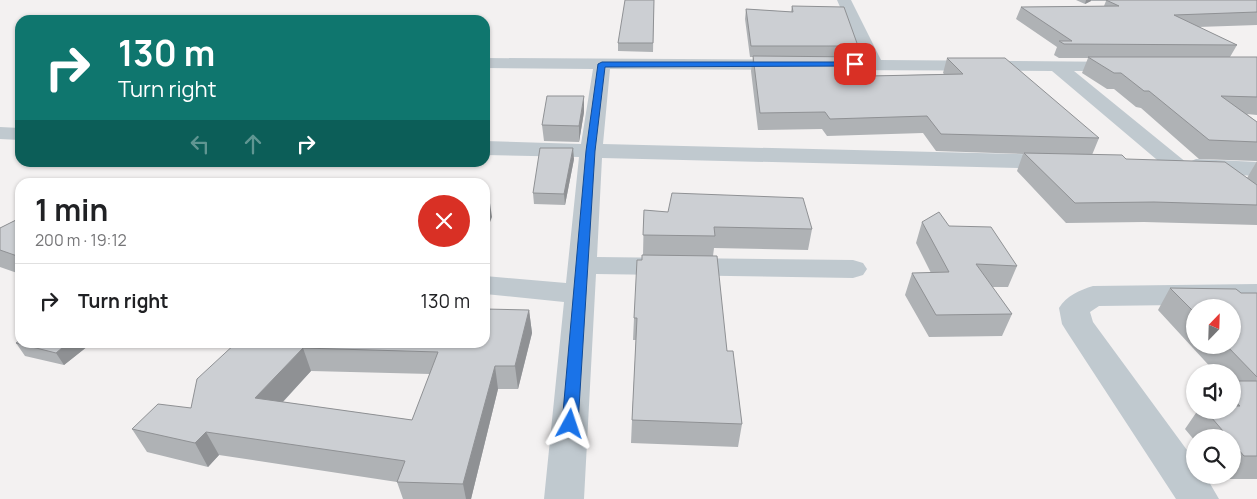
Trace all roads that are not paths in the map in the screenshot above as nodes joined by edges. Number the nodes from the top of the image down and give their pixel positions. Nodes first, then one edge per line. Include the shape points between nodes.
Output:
1 (844, 0) edge
2 (490, 63) edge
3 (602, 64) junction
4 (874, 64) junction
5 (1057, 66) junction
6 (1135, 66) edge
7 (0, 133) edge
8 (15, 134) edge
9 (490, 148) edge
10 (591, 151) junction
11 (1077, 163) edge
12 (1147, 164) edge
13 (1177, 165) junction
14 (1215, 167) junction
15 (1257, 168) edge
16 (1243, 189) edge
17 (853, 269) dead end
18 (582, 279) junction
19 (490, 285) edge
20 (1257, 294) edge
21 (564, 499) edge
22 (1198, 499) edge

1 - 4 street
2 - 3 street
3 - 4 street
3 - 10 street
4 - 5 street
5 - 6 street
5 - 13 street
7 - 8 street
9 - 10 street
10 - 11 street
10 - 18 street
12 - 13 street
13 - 14 street
14 - 15 street
14 - 16 street
17 - 18 street
18 - 19 street
18 - 21 street
20 - 22 street via 1093,296 1074,308 1078,324

